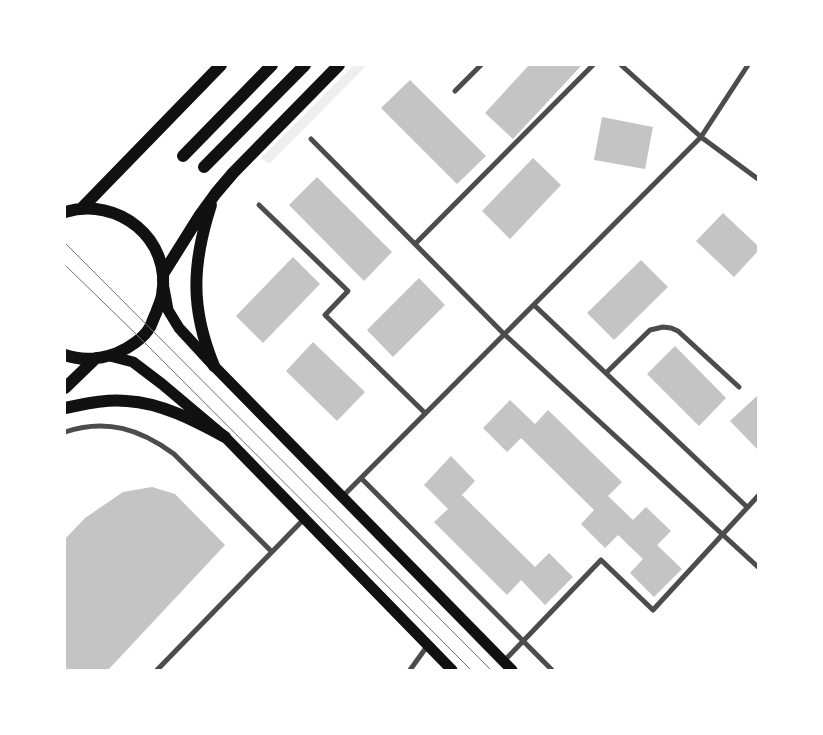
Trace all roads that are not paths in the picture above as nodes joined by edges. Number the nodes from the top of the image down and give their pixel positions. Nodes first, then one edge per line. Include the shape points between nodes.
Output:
1 (221, 65) edge
2 (272, 65) edge
3 (305, 65) edge
4 (340, 65) edge
5 (481, 65) edge
6 (593, 65) edge
7 (621, 65) edge
8 (748, 65) edge
9 (456, 91) dead end
10 (701, 137) junction
11 (311, 139) dead end
12 (183, 156) dead end
13 (204, 167) dead end
14 (758, 179) edge
15 (216, 194) junction
16 (260, 205) dead end
17 (81, 209) junction
18 (66, 211) edge
19 (416, 244) junction
20 (163, 279) junction
21 (534, 305) junction
22 (504, 334) junction
23 (65, 355) edge
24 (110, 356) junction
25 (96, 358) junction
26 (214, 366) junction
27 (606, 373) junction
28 (738, 387) dead end
29 (65, 388) edge
30 (65, 408) edge
31 (425, 413) junction
32 (65, 432) edge
33 (225, 437) junction
34 (361, 478) junction
35 (758, 496) edge
36 (342, 497) junction
37 (747, 507) junction
38 (305, 519) junction
39 (722, 534) junction
40 (272, 552) junction
41 (758, 567) edge
42 (524, 641) junction
43 (428, 645) junction
44 (508, 666) edge
45 (157, 670) edge
46 (410, 670) edge
47 (452, 670) edge
48 (552, 670) edge

1 - 17 highway
2 - 12 highway
3 - 13 highway
4 - 15 highway
5 - 9 street
6 - 19 street
7 - 10 street
8 - 10 street
10 - 14 street
10 - 21 street
11 - 19 street
15 - 20 highway
15 - 26 highway via 200,246 196,281 198,314
16 - 31 street via 348,291 325,315
17 - 18 highway
17 - 20 highway via 109,211 144,232 158,256
19 - 22 street
20 - 24 highway via 162,297 149,328 123,351
20 - 26 main road via 168,310 179,328
21 - 22 street
21 - 27 street
22 - 31 street
22 - 39 street
23 - 25 highway
24 - 25 highway
24 - 33 main road via 133,362
25 - 29 highway
26 - 36 main road
27 - 28 street via 650,330 663,326 678,331
27 - 37 street
30 - 33 highway via 111,401 140,402 186,418
31 - 34 street
32 - 40 street via 84,427 115,427 161,444
33 - 38 main road
34 - 36 street
34 - 42 street
35 - 37 street
36 - 44 main road
37 - 39 street
38 - 40 street
38 - 43 main road
39 - 41 street
39 - 42 street via 654,610 601,560
40 - 45 street
42 - 44 street
42 - 48 street
43 - 46 street
43 - 47 main road

